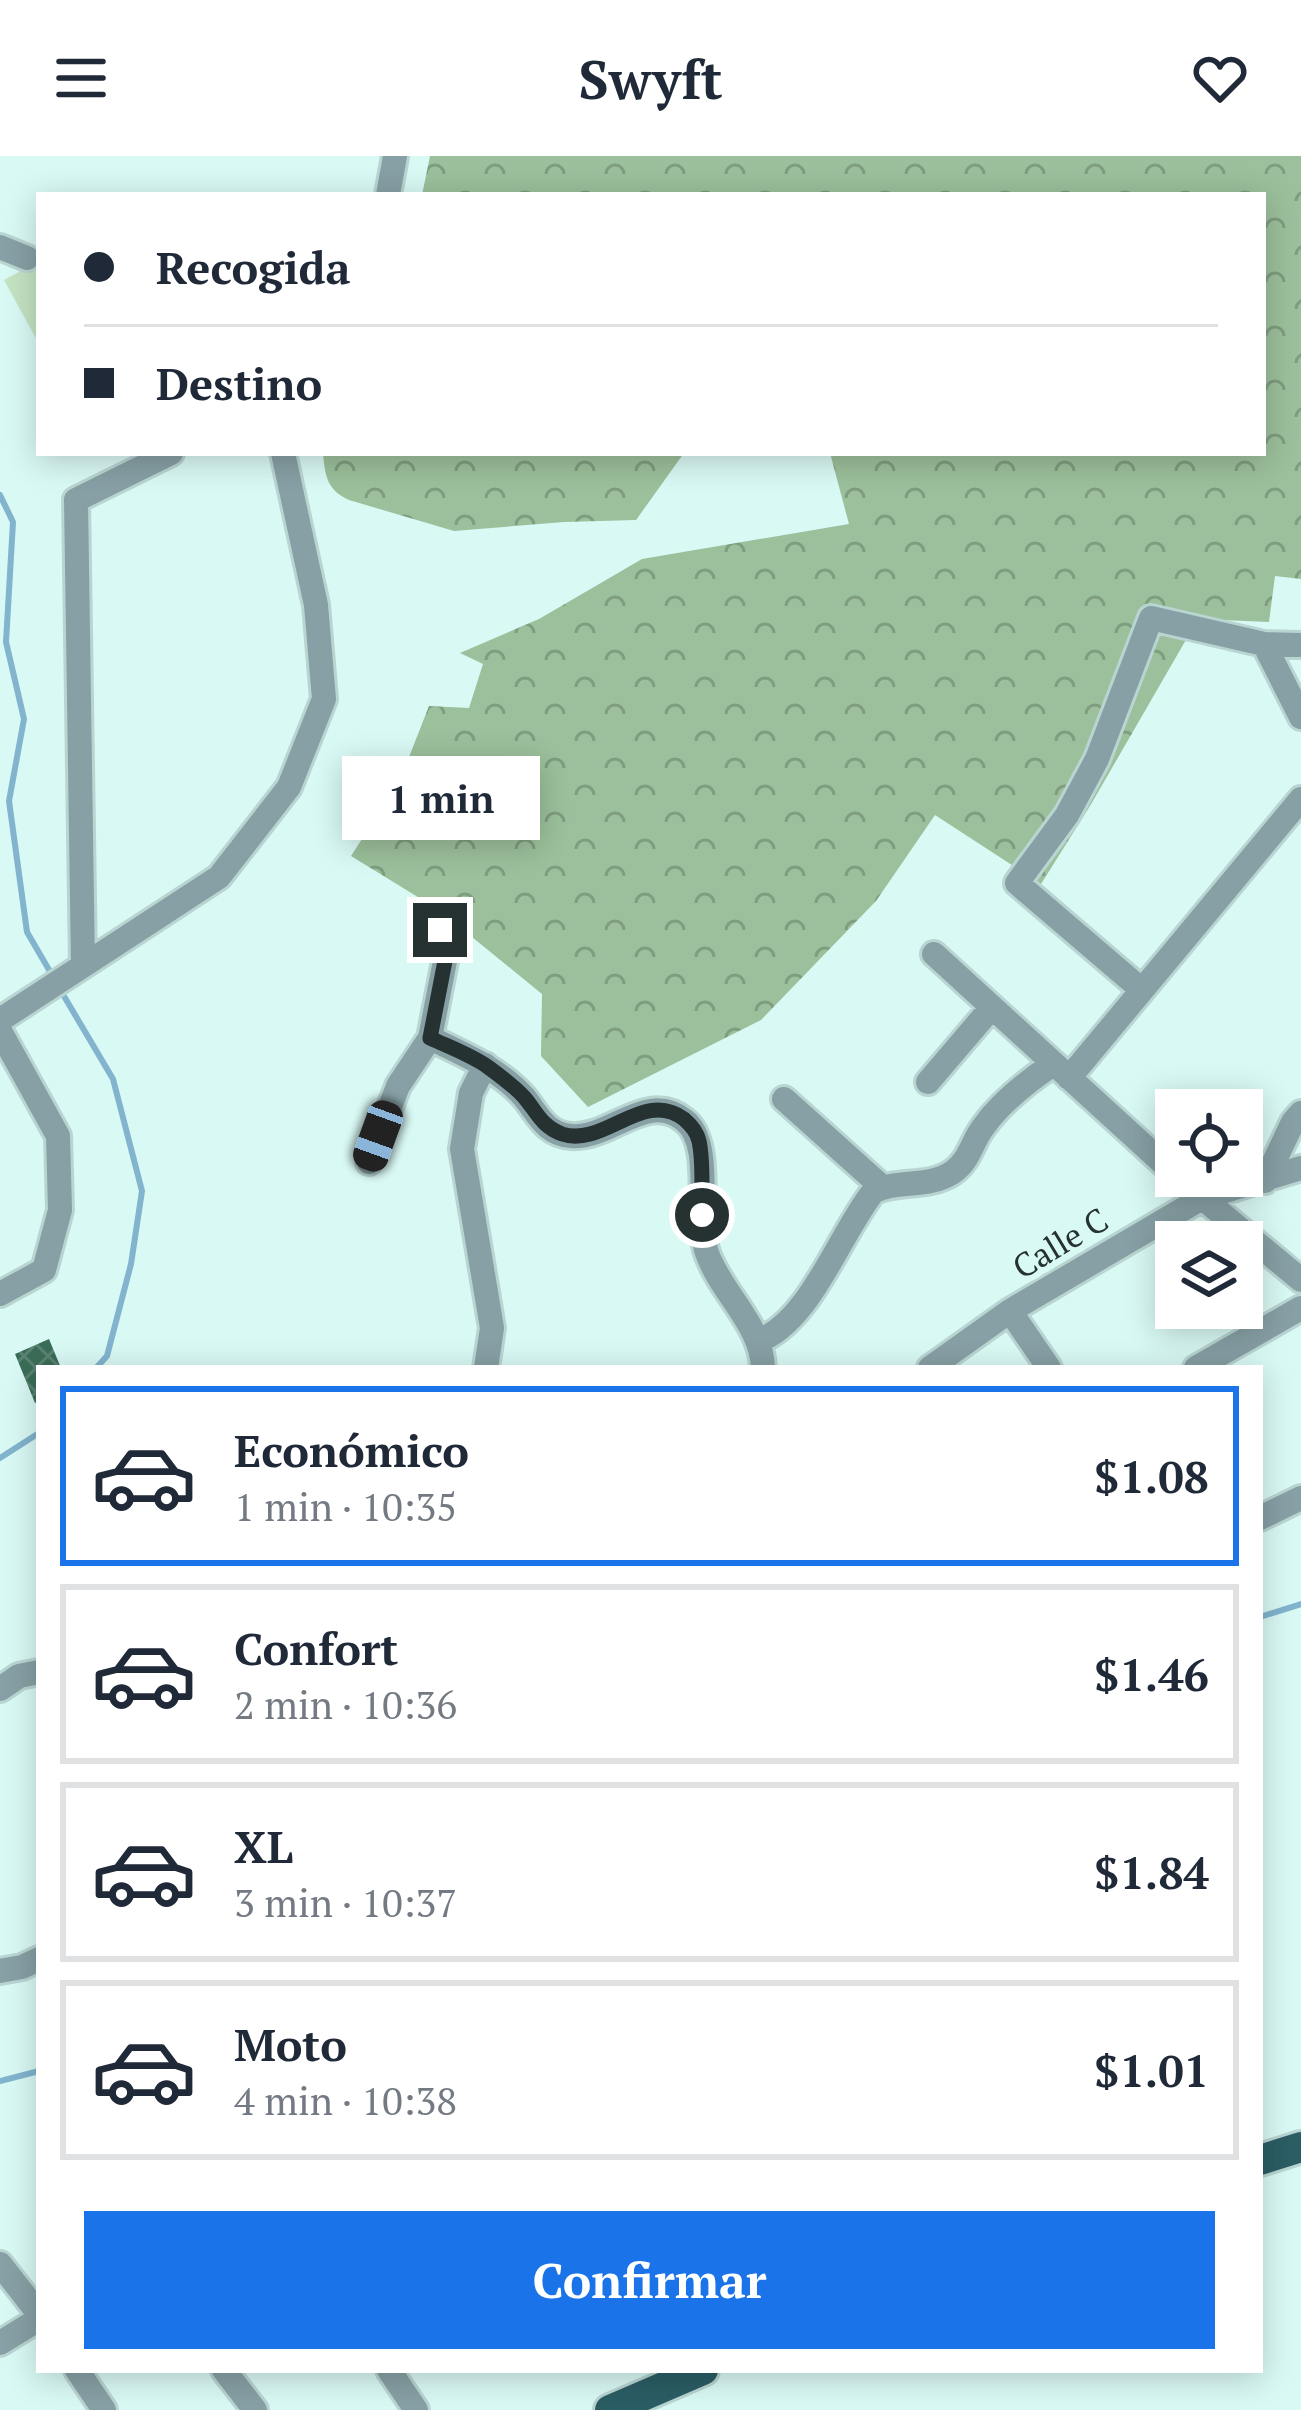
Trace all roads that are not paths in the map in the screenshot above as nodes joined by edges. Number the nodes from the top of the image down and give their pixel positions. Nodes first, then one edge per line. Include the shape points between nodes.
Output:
1 (395, 156) edge
2 (389, 192) edge
3 (0, 247) edge
4 (27, 258) dead end
5 (165, 456) edge
6 (284, 456) edge
7 (1264, 644) junction
8 (1301, 645) edge
9 (1301, 717) edge
10 (1301, 799) edge
11 (440, 930) dead end
12 (934, 954) dead end
13 (83, 966) junction
14 (1142, 990) junction
15 (992, 1007) junction
16 (0, 1020) edge
17 (0, 1031) edge
18 (430, 1038) junction
19 (485, 1065) junction
20 (1061, 1071) junction
21 (928, 1082) dead end
22 (784, 1099) dead end
23 (1301, 1113) edge
24 (1155, 1155) edge
25 (368, 1162) dead end
26 (1301, 1168) edge
27 (1265, 1180) junction
28 (882, 1187) junction
29 (1202, 1198) junction
30 (1301, 1280) edge
31 (0, 1294) edge
32 (1301, 1308) edge
33 (1010, 1311) junction
34 (758, 1341) junction
35 (486, 1365) edge
36 (762, 1365) edge
37 (934, 1365) edge
38 (1047, 1365) edge
39 (1201, 1365) edge
40 (1301, 1498) edge
41 (1263, 1517) edge
42 (36, 1673) edge
43 (0, 1689) edge
44 (36, 1960) edge
45 (0, 1971) edge
46 (1301, 2147) edge
47 (1263, 2158) edge
48 (0, 2264) edge
49 (36, 2312) edge
50 (36, 2318) edge
51 (0, 2343) edge
52 (79, 2373) edge
53 (226, 2373) edge
54 (391, 2373) edge
55 (694, 2373) edge
56 (104, 2410) edge
57 (255, 2410) edge
58 (416, 2410) edge
59 (610, 2410) edge

1 - 2 street
3 - 4 street
5 - 13 street via 76,500
6 - 13 street via 316,605 324,699 289,787 219,877
7 - 8 street
7 - 9 street
7 - 14 street via 1151,618 1096,759 1016,883
10 - 14 street
11 - 18 street via 445,961
12 - 15 street
13 - 16 street
14 - 20 street
15 - 20 street
15 - 21 street
17 - 31 street via 58,1136 60,1210 44,1270
18 - 19 street
18 - 25 street via 398,1086
19 - 34 street via 547,1127 569,1136 650,1110 685,1120 700,1145 706,1251
19 - 35 street via 471,1093 462,1149 492,1328
20 - 24 street
20 - 28 street via 1025,1083 950,1174
22 - 28 street
23 - 27 street
26 - 27 street, Calle C
27 - 29 street, Calle C
28 - 34 street via 786,1326
29 - 30 street
29 - 33 street, Calle C
32 - 39 street
33 - 37 street, Calle C
33 - 38 street
34 - 36 street
40 - 41 street
42 - 43 street
44 - 45 street
46 - 47 main road
48 - 49 street
50 - 51 street
52 - 56 street
53 - 57 street
54 - 58 street
55 - 59 main road

